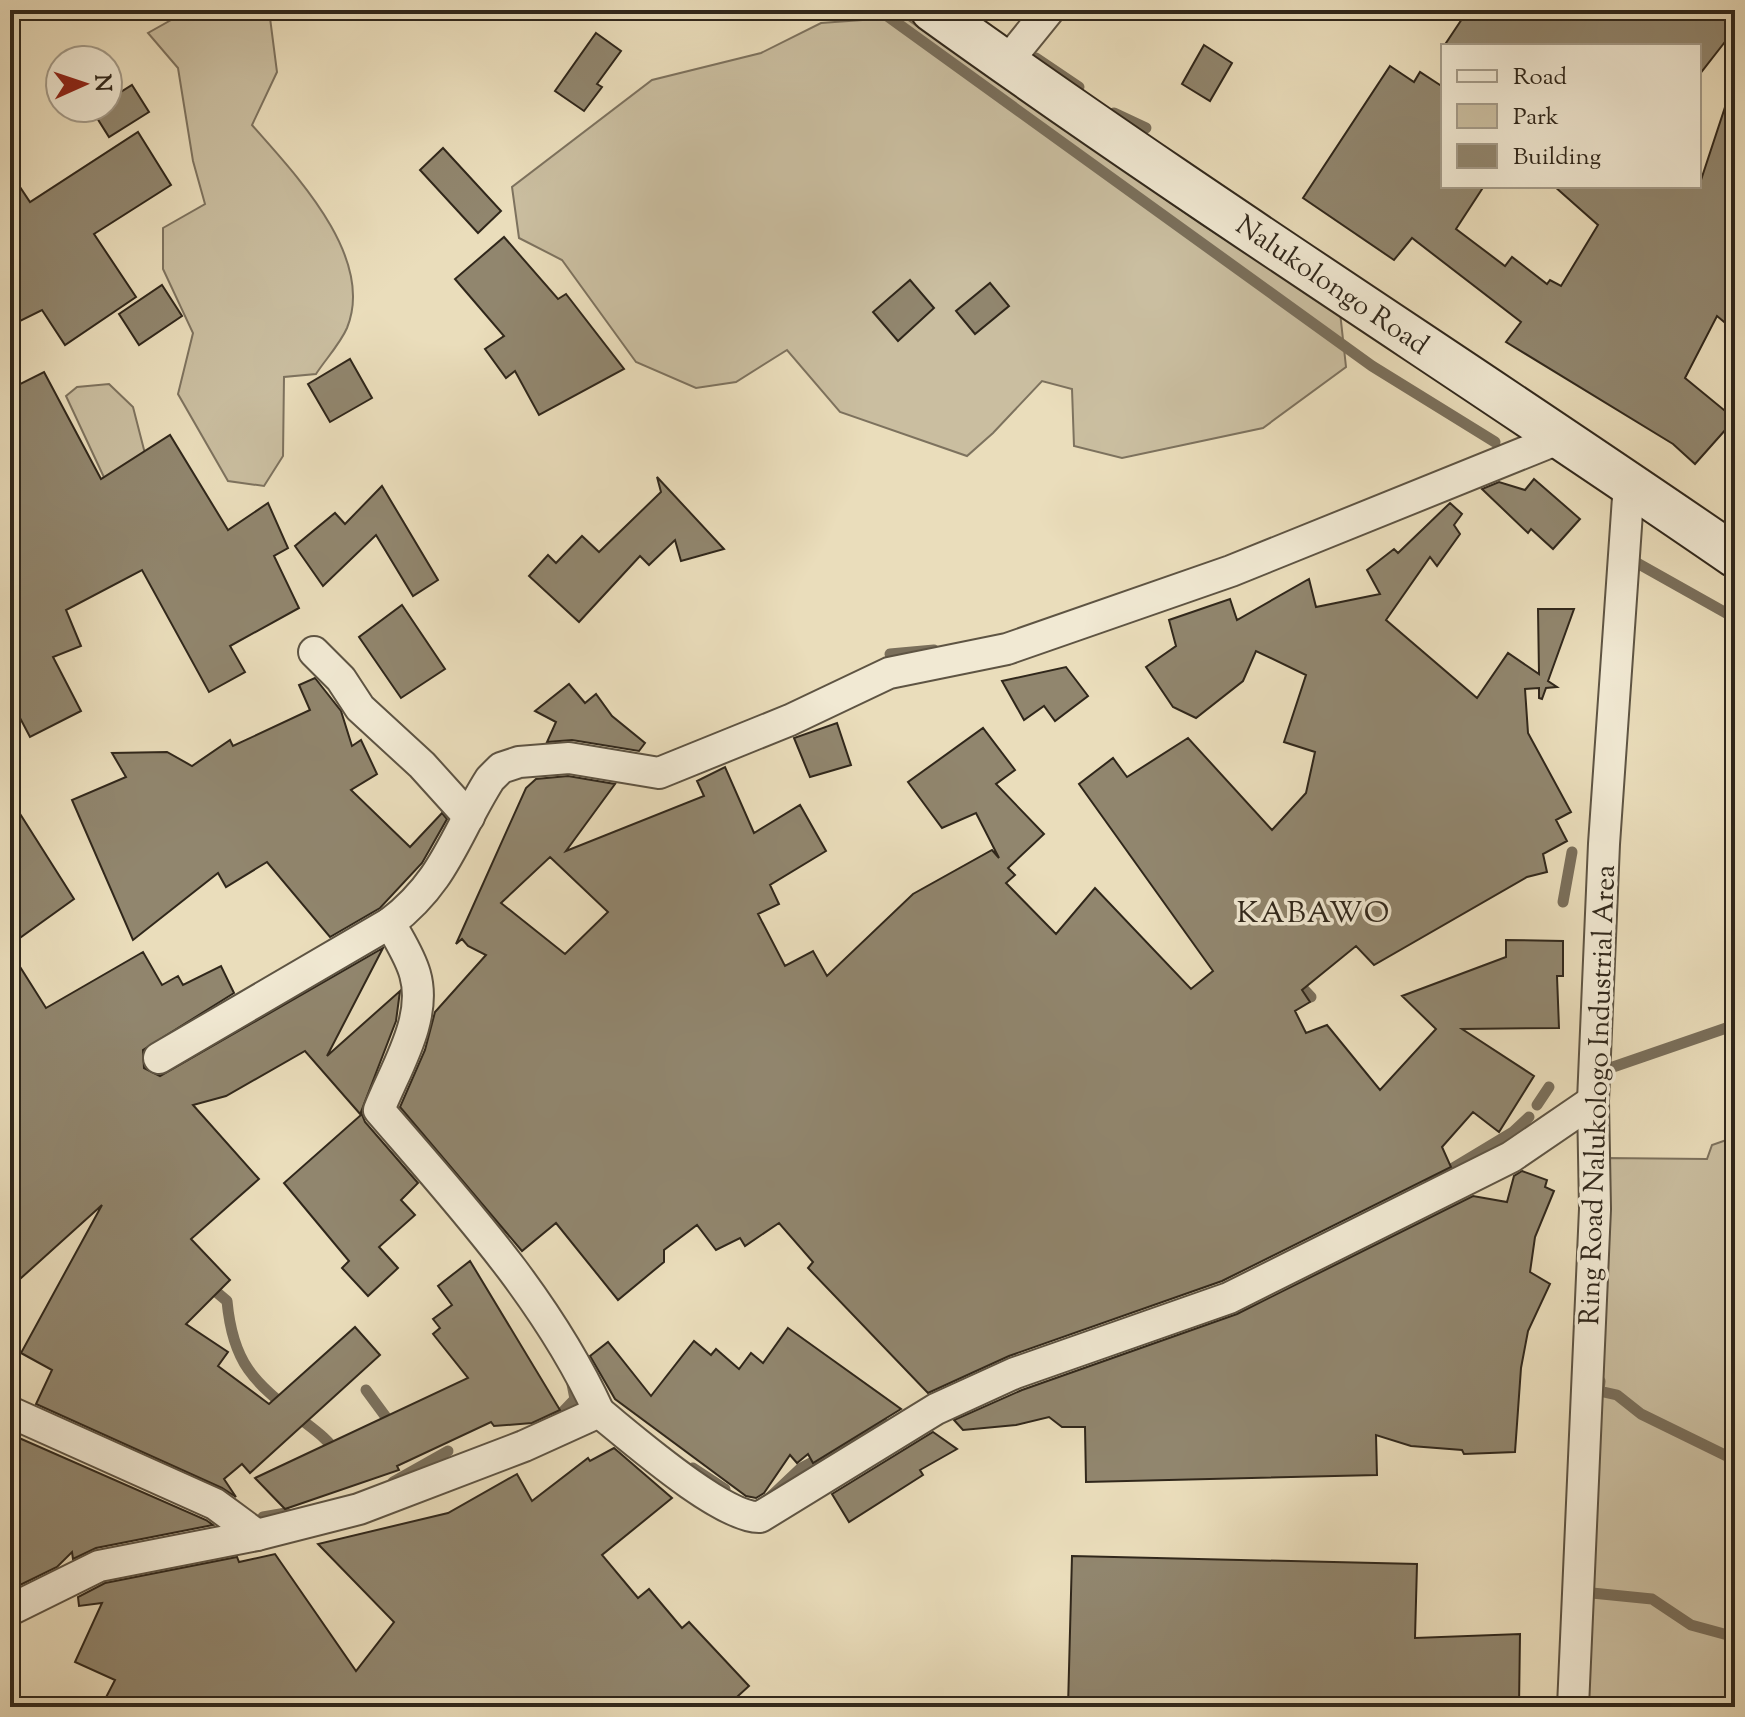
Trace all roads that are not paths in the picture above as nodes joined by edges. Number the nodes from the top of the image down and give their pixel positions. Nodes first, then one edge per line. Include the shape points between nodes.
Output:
1 (932, 10) edge
2 (1049, 10) edge
3 (1006, 63) junction
4 (1563, 437) junction
5 (1629, 483) junction
6 (1735, 556) edge
7 (314, 652) dead end
8 (469, 817) junction
9 (390, 923) junction
10 (159, 1058) dead end
11 (1593, 1101) junction
12 (10, 1412) edge
13 (599, 1412) junction
14 (257, 1535) junction
15 (10, 1610) edge
16 (1573, 1707) edge

1 - 3 street, Nalukolongo Road
2 - 3 street
3 - 4 street, Nalukolongo Road
4 - 5 street, Nalukolongo Road
4 - 8 street via 1231,571 1007,649 889,673 659,773 569,758 501,768
5 - 6 street, Nalukolongo Road
5 - 11 street, Ring Road Nalukologo Industrial Area
7 - 8 street via 360,708
8 - 9 street via 425,895
9 - 10 street
9 - 13 street via 416,976 418,1004 379,1110 512,1267 580,1371
11 - 13 street via 1511,1157 1229,1298 1015,1373 936,1409 760,1517 726,1505 666,1467
11 - 16 street, Ring Road Nalukologo Industrial Area via 1595,1209
12 - 14 street via 215,1504
13 - 14 street via 378,1503
14 - 15 street via 99,1566

